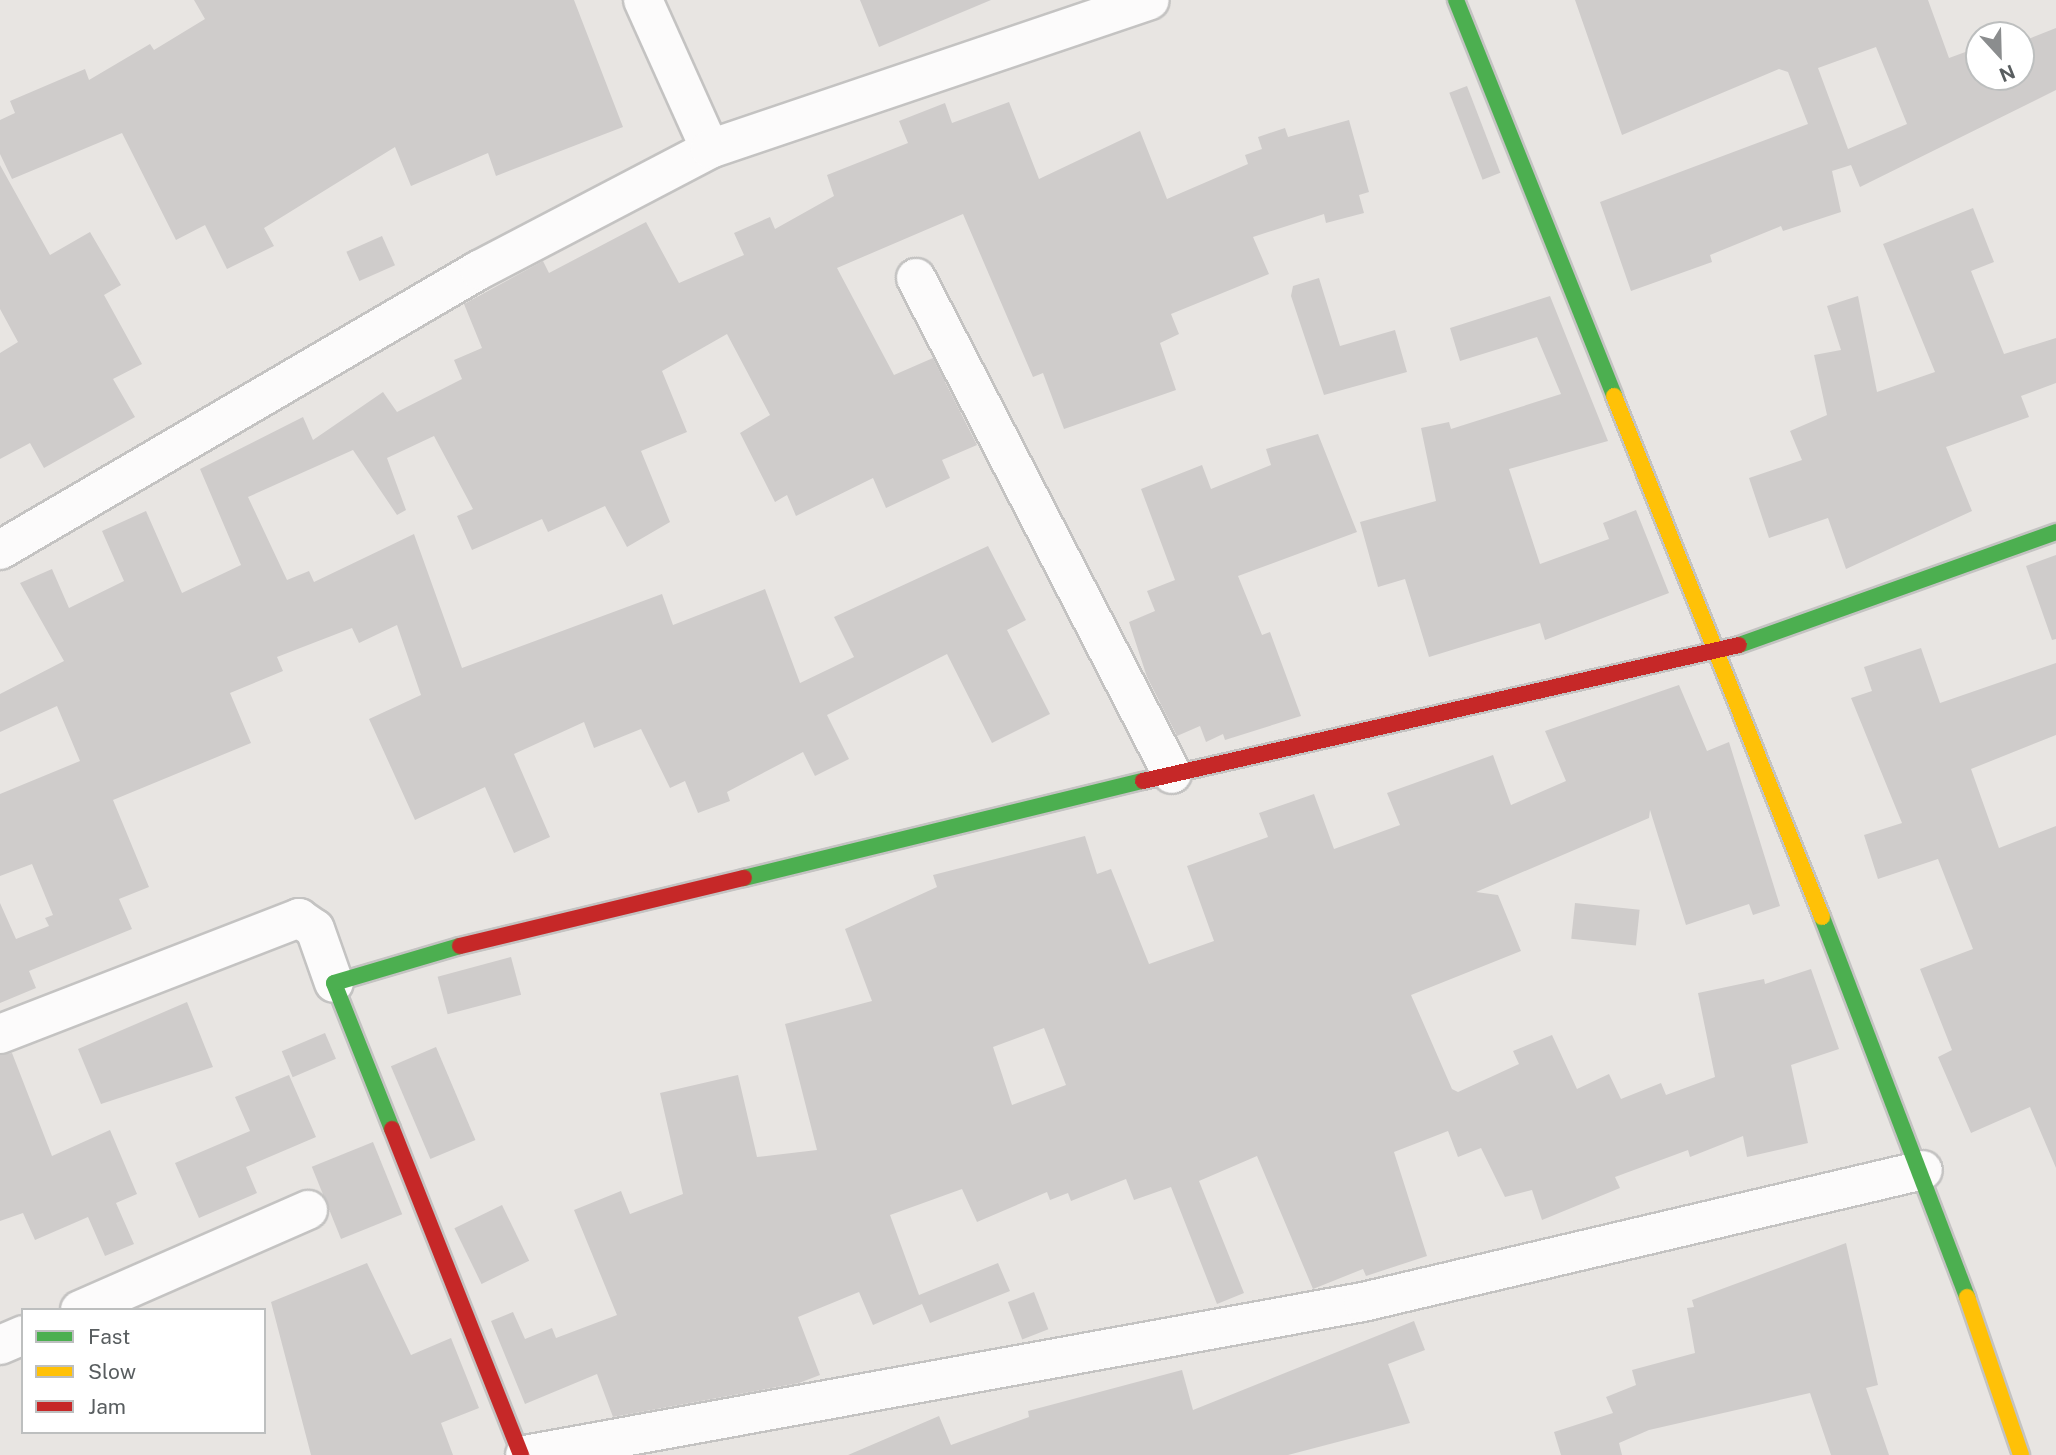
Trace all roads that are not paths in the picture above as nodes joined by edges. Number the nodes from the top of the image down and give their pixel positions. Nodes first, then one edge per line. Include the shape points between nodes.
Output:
1 (643, 0) edge
2 (1149, 0) edge
3 (1456, 0) edge
4 (710, 149) junction
5 (916, 278) dead end
6 (2056, 532) edge
7 (0, 550) edge
8 (1713, 654) junction
9 (1172, 774) junction
10 (334, 983) junction
11 (0, 1034) edge
12 (1923, 1170) junction
13 (308, 1210) dead end
14 (85, 1308) edge
15 (21, 1336) edge
16 (0, 1345) edge
17 (523, 1455) edge
18 (2021, 1455) edge

1 - 4 street
2 - 4 street
3 - 8 street
4 - 7 street via 479,270
5 - 9 street
6 - 8 street
8 - 9 street
8 - 12 street
9 - 10 street via 445,950
10 - 11 street via 315,929 299,918
10 - 17 street
12 - 17 street via 1363,1302
12 - 18 street
13 - 14 street
15 - 16 street

